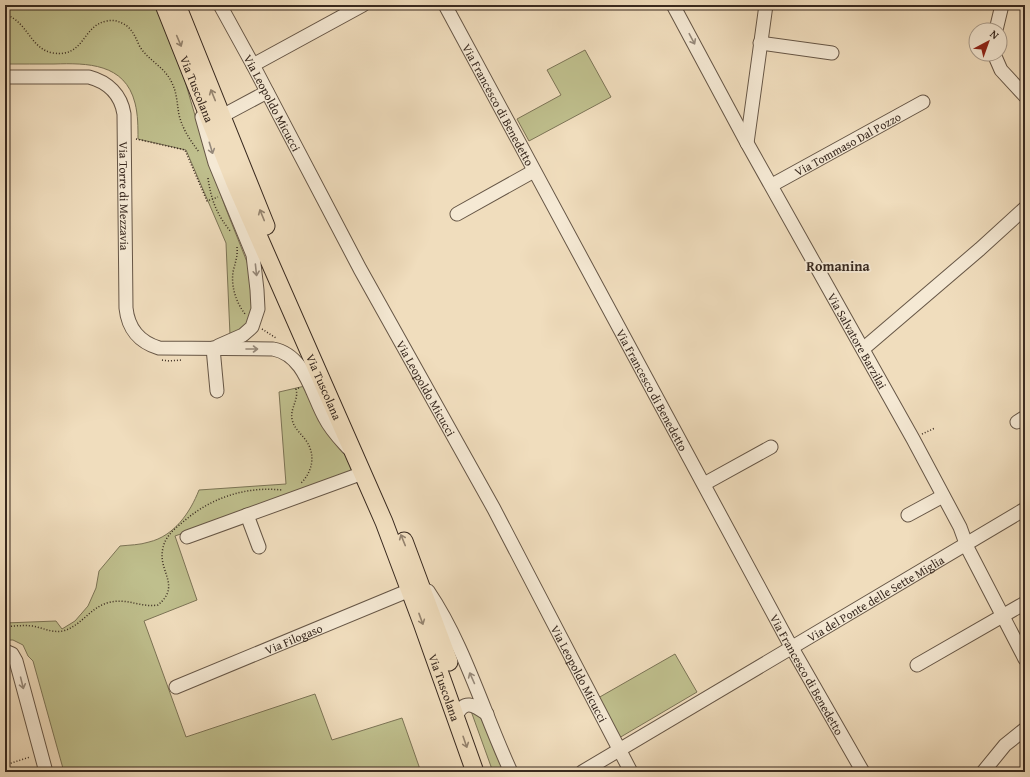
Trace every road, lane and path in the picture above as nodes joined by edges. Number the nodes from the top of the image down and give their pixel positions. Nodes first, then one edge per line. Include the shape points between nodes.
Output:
1 (164, 5) edge
2 (177, 5) edge
3 (220, 5) edge
4 (363, 5) edge
5 (445, 5) edge
6 (673, 5) edge
7 (766, 5) edge
8 (1002, 5) edge
9 (5, 14) edge
10 (998, 22) edge
11 (760, 44) junction
12 (832, 54) dead end
13 (998, 62) edge
14 (253, 65) junction
15 (190, 70) junction
16 (5, 77) edge
17 (267, 92) junction
18 (1025, 96) edge
19 (923, 102) dead end
20 (222, 116) junction
21 (124, 138) junction
22 (747, 143) junction
23 (202, 155) dead end
24 (534, 171) junction
25 (208, 176) dead end
26 (772, 185) junction
27 (223, 194) dead end
28 (214, 199) junction
29 (1025, 208) edge
30 (457, 214) dead end
31 (234, 238) dead end
32 (236, 242) dead end
33 (254, 323) junction
34 (213, 348) junction
35 (863, 349) junction
36 (287, 353) junction
37 (161, 360) dead end
38 (183, 360) dead end
39 (301, 388) dead end
40 (296, 389) dead end
41 (217, 391) dead end
42 (935, 428) dead end
43 (919, 436) dead end
44 (771, 447) dead end
45 (354, 454) junction
46 (363, 473) junction
47 (704, 484) junction
48 (943, 496) junction
49 (1025, 509) edge
50 (247, 515) junction
51 (908, 515) dead end
52 (187, 537) dead end
53 (966, 543) junction
54 (259, 546) dead end
55 (414, 583) junction
56 (1025, 603) edge
57 (1002, 616) junction
58 (792, 647) junction
59 (5, 651) edge
60 (1025, 659) edge
61 (918, 666) dead end
62 (176, 687) dead end
63 (460, 712) junction
64 (487, 714) junction
65 (1025, 729) edge
66 (619, 750) junction
67 (41, 754) junction
68 (5, 765) edge
69 (46, 772) edge
70 (475, 772) edge
71 (488, 772) edge
72 (511, 772) edge
73 (582, 772) edge
74 (631, 772) edge
75 (863, 772) edge
76 (983, 772) edge

1 -> 15 main road, Via Tuscolana
20 -> 2 main road, Via Tuscolana
3 - 14 street, Via Leopoldo Micucci
4 - 14 street
5 - 24 street, Via Francesco di Benedetto
6 -> 22 street, Via Salvatore Barzilai
7 - 11 street
8 - 10 street
9 - 23 path via 23,25 39,46 53,53 77,48 99,23 114,20 127,26 144,52 169,76 175,90 182,125
11 - 12 street
11 - 22 street
13 - 18 street via 1001,70
14 - 17 street, Via Leopoldo Micucci
15 -> 33 street via 213,157 255,261 258,303
15 - 45 main road, Via Tuscolana via 235,183
16 - 21 street, Via Torre di Mezzavia via 80,76 100,80 114,91 122,104
17 - 20 street
17 - 66 street, Via Leopoldo Micucci via 360,269 466,447
19 - 26 street, Via Tommaso Dal Pozzo
55 -> 20 main road, Via Tuscolana via 369,460 283,267
21 - 28 path via 136,138 142,142 185,150 207,201
21 - 34 street, Via Torre di Mezzavia via 126,303 130,323 142,340 159,348
22 - 26 street, Via Salvatore Barzilai
24 - 30 street
24 - 47 street, Via Francesco di Benedetto via 634,365
25 - 28 path
26 - 35 street, Via Salvatore Barzilai
27 - 28 path
28 - 31 path via 218,214
29 - 35 street
32 - 33 path via 238,254 233,280 236,298 242,311
33 - 34 street, Via Torre di Mezzavia via 243,335
33 - 36 path via 277,339
34 -> 36 street, Via Torre di Mezzavia via 273,349
34 - 41 street
35 - 48 street, Via Salvatore Barzilai
36 - 45 street via 304,372 329,425
37 - 38 path
39 - 40 path
42 - 43 path
44 - 47 street
45 - 46 main road, Via Tuscolana
46 - 50 street
46 - 55 main road, Via Tuscolana
47 - 58 street, Via Francesco di Benedetto
48 - 51 street
48 - 53 street, Via Salvatore Barzilai
49 - 53 street, Via del Ponte delle Sette Miglia
50 - 52 street
50 - 54 street
53 - 57 street, Via Salvatore Barzilai
53 - 58 street, Via del Ponte delle Sette Miglia
55 - 62 street, Via Filogaso
55 - 63 main road, Via Tuscolana
64 -> 55 street, Via Tuscolana via 440,610
56 - 57 street
57 - 60 street, Via Salvatore Barzilai
57 - 61 street
58 - 66 street, Via del Ponte delle Sette Miglia
58 - 75 street, Via Francesco di Benedetto
59 -> 67 street via 12,654 16,661
63 - 64 street via 474,706
63 -> 70 main road, Via Tuscolana
63 - 71 main road, Via Tuscolana
64 - 72 street, Via Tuscolana
65 - 76 street via 1005,745
66 - 73 street, Via del Ponte delle Sette Miglia
66 - 74 street, Via Leopoldo Micucci
67 - 68 path
67 - 69 street

